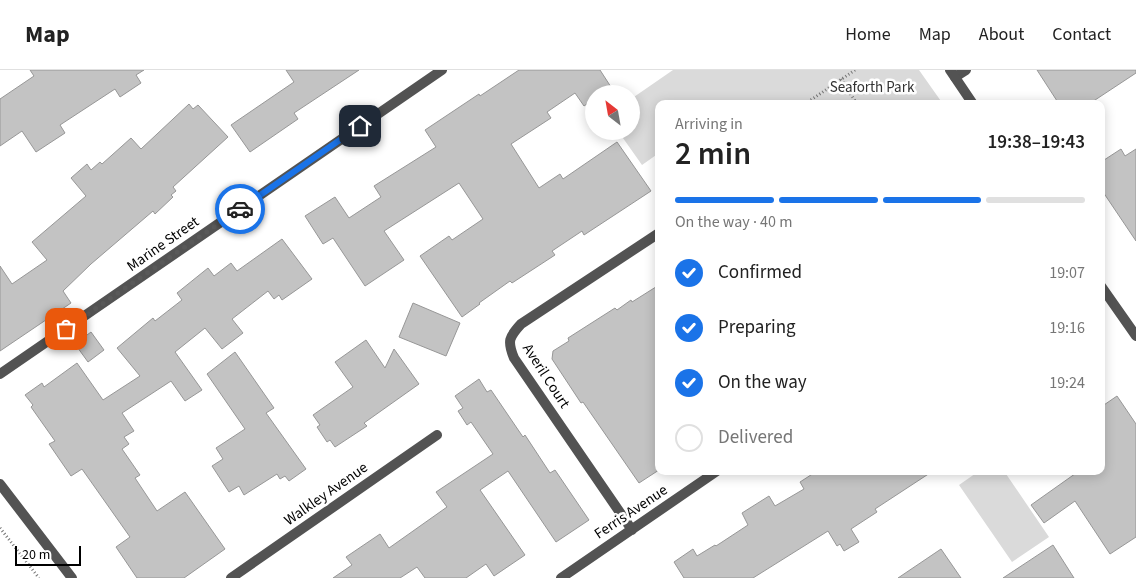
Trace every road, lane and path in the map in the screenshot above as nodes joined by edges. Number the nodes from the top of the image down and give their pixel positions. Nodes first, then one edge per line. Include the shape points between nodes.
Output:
1 (442, 70) edge
2 (854, 70) edge
3 (966, 70) edge
4 (952, 74) edge
5 (841, 80) junction
6 (811, 100) edge
7 (854, 100) edge
8 (970, 100) edge
9 (655, 236) edge
10 (1105, 292) edge
11 (1136, 336) edge
12 (0, 374) edge
13 (437, 435) dead end
14 (711, 475) edge
15 (0, 484) edge
16 (0, 528) edge
17 (632, 530) junction
18 (39, 578) edge
19 (72, 578) edge
20 (231, 578) edge
21 (561, 578) edge

1 - 12 street, Marine Street
2 - 5 path
3 - 4 street
4 - 8 street
5 - 6 path
5 - 7 path
9 - 17 street, Averil Court via 522,324 511,335 509,346 514,358
10 - 11 street
13 - 20 street, Walkley Avenue
14 - 17 street, Ferris Avenue
15 - 19 street
16 - 18 path
17 - 21 street, Ferris Avenue

